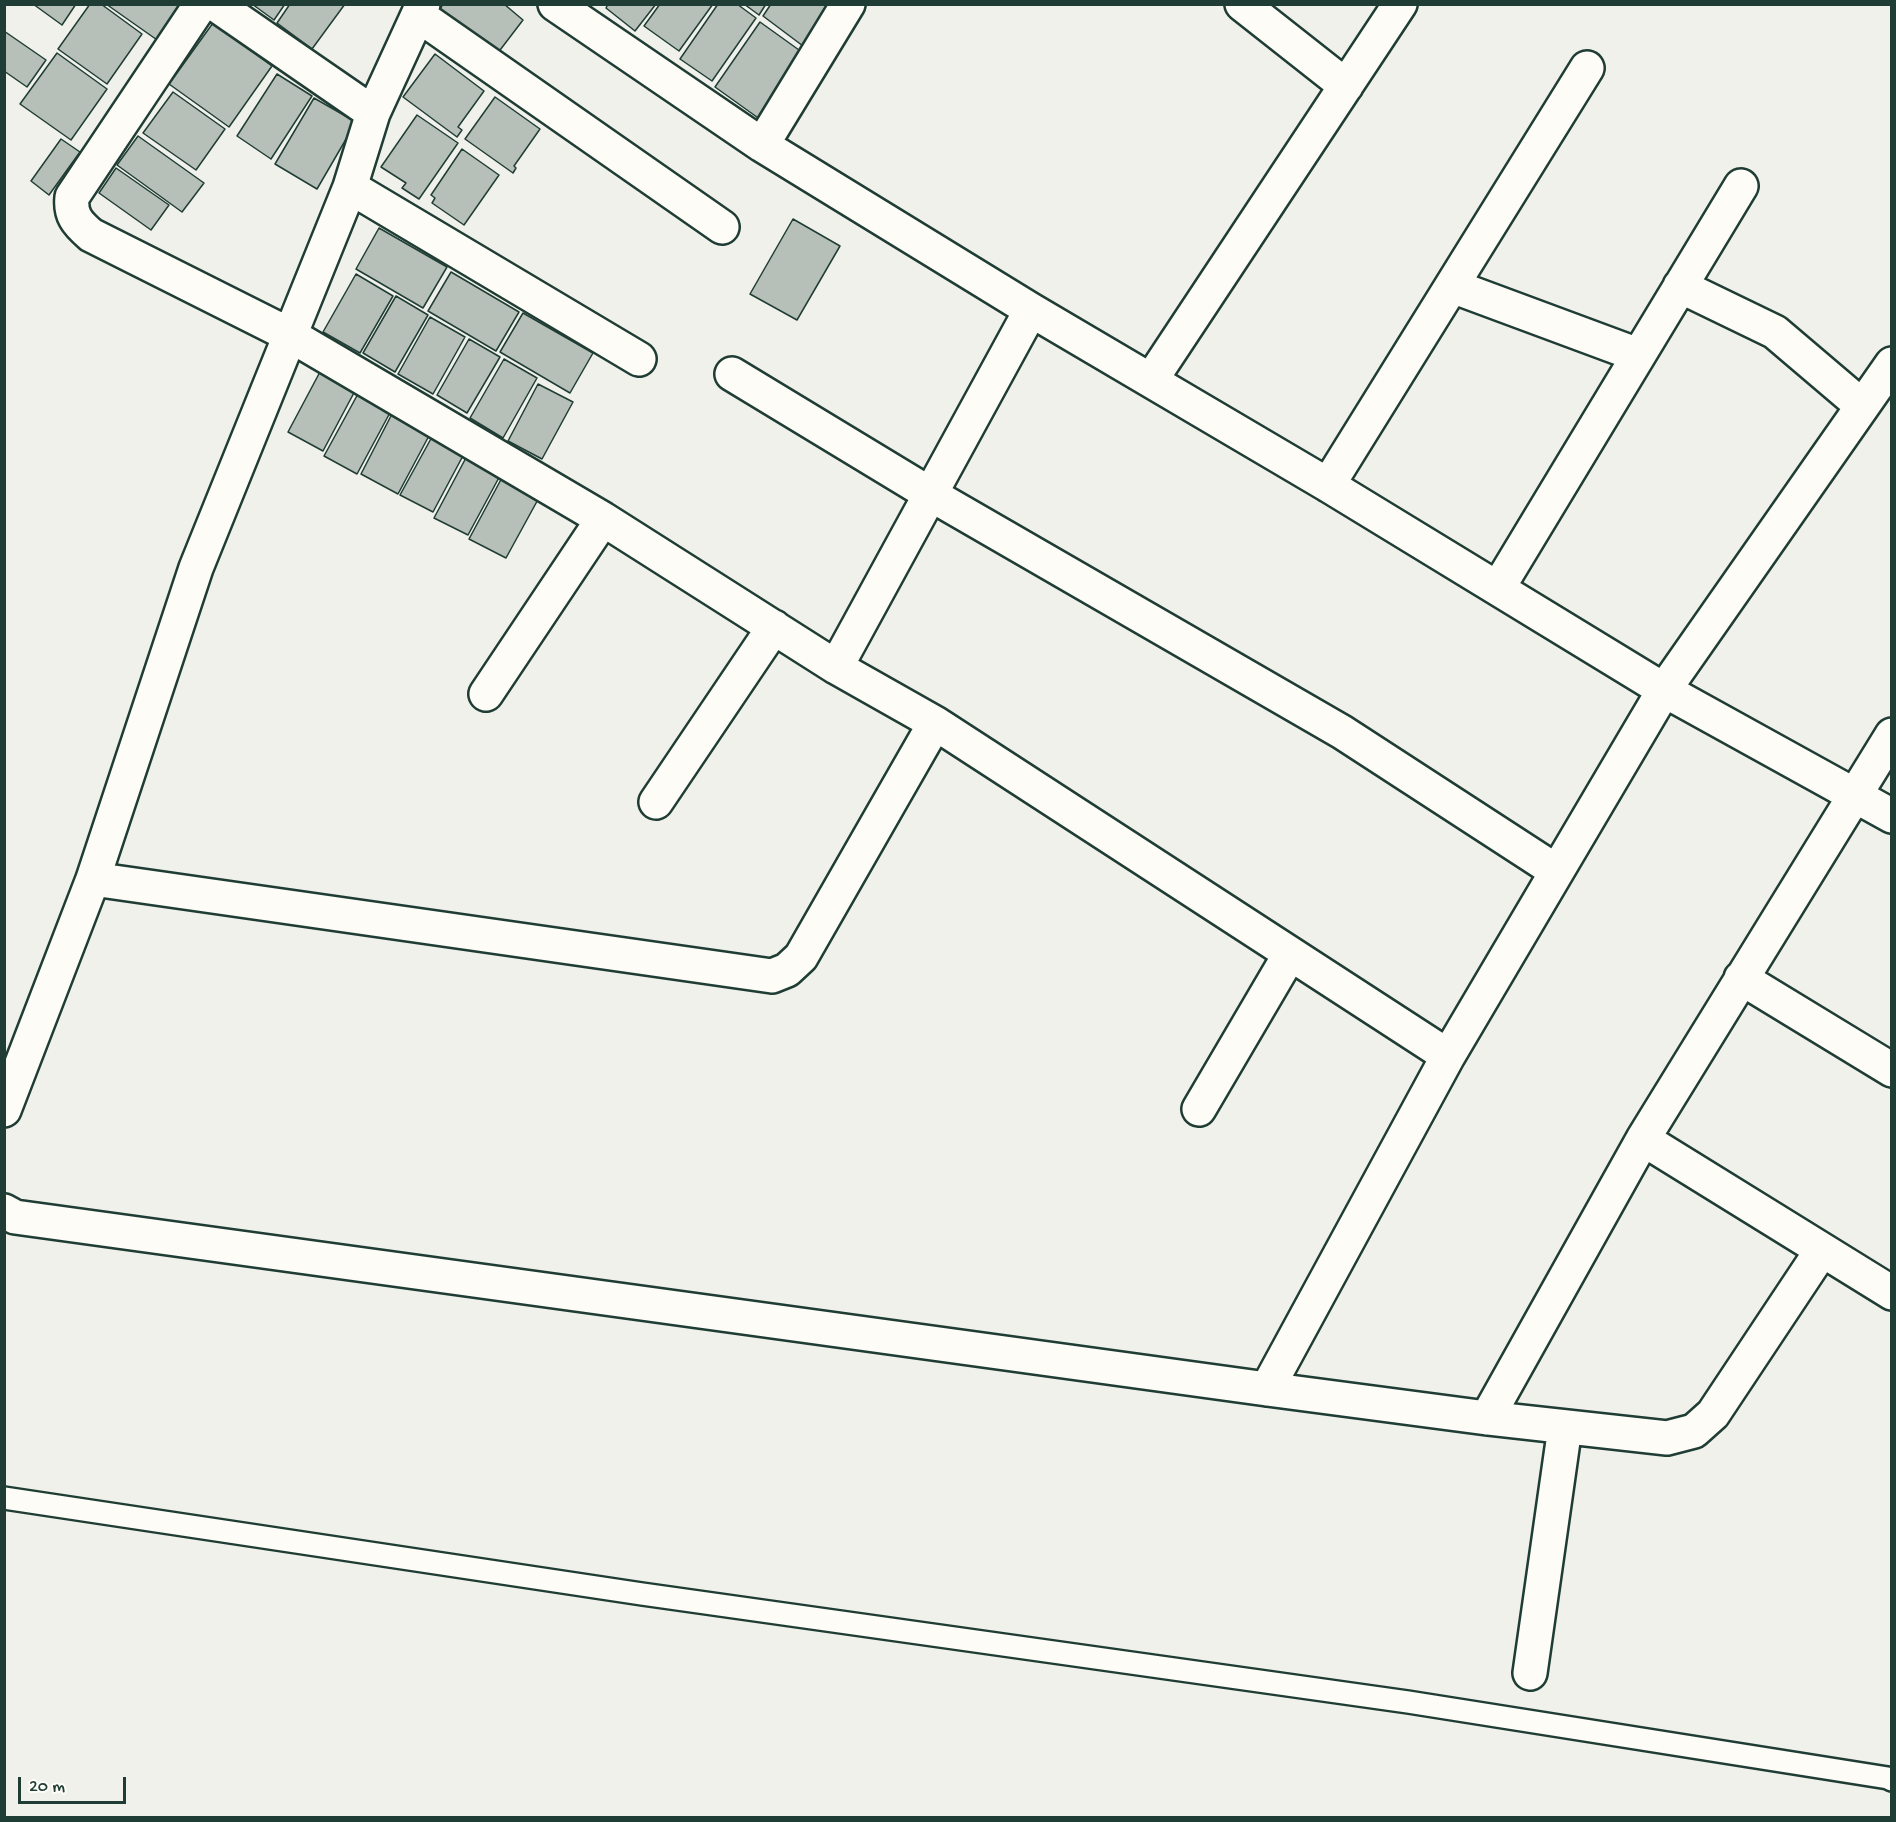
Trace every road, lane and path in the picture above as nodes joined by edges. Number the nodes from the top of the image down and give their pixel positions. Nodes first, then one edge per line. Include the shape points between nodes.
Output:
1 (201, 4) edge
2 (215, 4) edge
3 (555, 4) edge
4 (848, 4) edge
5 (1242, 4) edge
6 (1400, 4) edge
7 (420, 10) edge
8 (1587, 68) dead end
9 (1346, 86) junction
10 (372, 113) junction
11 (762, 145) junction
12 (1742, 186) dead end
13 (350, 187) junction
14 (722, 227) dead end
15 (1452, 286) junction
16 (1680, 286) junction
17 (1031, 310) junction
18 (290, 334) junction
19 (1638, 355) junction
20 (639, 359) dead end
21 (1892, 364) edge
22 (732, 374) dead end
23 (1150, 380) junction
24 (1862, 406) junction
25 (1328, 485) junction
26 (930, 494) junction
27 (603, 519) junction
28 (1498, 588) junction
29 (774, 627) junction
30 (836, 667) junction
31 (1664, 690) junction
32 (486, 694) dead end
33 (935, 723) junction
34 (1892, 735) edge
35 (1854, 794) junction
36 (656, 802) dead end
37 (1892, 816) edge
38 (1556, 871) junction
39 (93, 879) junction
40 (1290, 954) junction
41 (1741, 978) junction
42 (1448, 1056) junction
43 (1892, 1070) edge
44 (1199, 1109) dead end
45 (4, 1110) edge
46 (1643, 1139) junction
47 (4, 1211) edge
48 (1822, 1250) junction
49 (1892, 1293) edge
50 (1267, 1389) junction
51 (1487, 1418) junction
52 (1565, 1427) junction
53 (4, 1498) edge
54 (1530, 1673) dead end
55 (1892, 1780) edge

1 - 18 street via 72,197 71,210 91,235
2 - 10 street
3 - 11 street
4 - 11 street
5 - 9 street
6 - 9 street
7 - 10 street
7 - 14 street
8 - 15 street
9 - 23 street
10 - 13 street
11 - 17 street
12 - 16 street
13 - 18 street
13 - 20 street
15 - 19 street
15 - 25 street
16 - 19 street
16 - 24 street via 1775,332
17 - 23 street
17 - 26 street
18 - 27 street
18 - 39 street via 196,568
19 - 28 street
21 - 24 street
22 - 26 street
23 - 25 street
24 - 31 street
25 - 28 street
26 - 30 street
26 - 38 street via 1342,732
27 - 29 street
27 - 32 street
28 - 31 street
29 - 30 street
29 - 36 street
30 - 33 street
31 - 35 street
31 - 38 street
33 - 39 street via 801,957 787,970 772,976
33 - 40 street
34 - 35 street
35 - 37 street
35 - 41 street
38 - 42 street
39 - 45 street
40 - 42 street
40 - 44 street
41 - 43 street
41 - 46 street
42 - 50 street
46 - 48 street
46 - 51 street
47 - 50 street via 15,1217
48 - 49 street
48 - 52 street via 1713,1414 1695,1431 1667,1438
50 - 51 street
51 - 52 street
52 - 54 street
53 - 55 lane via 642,1594 1408,1702

